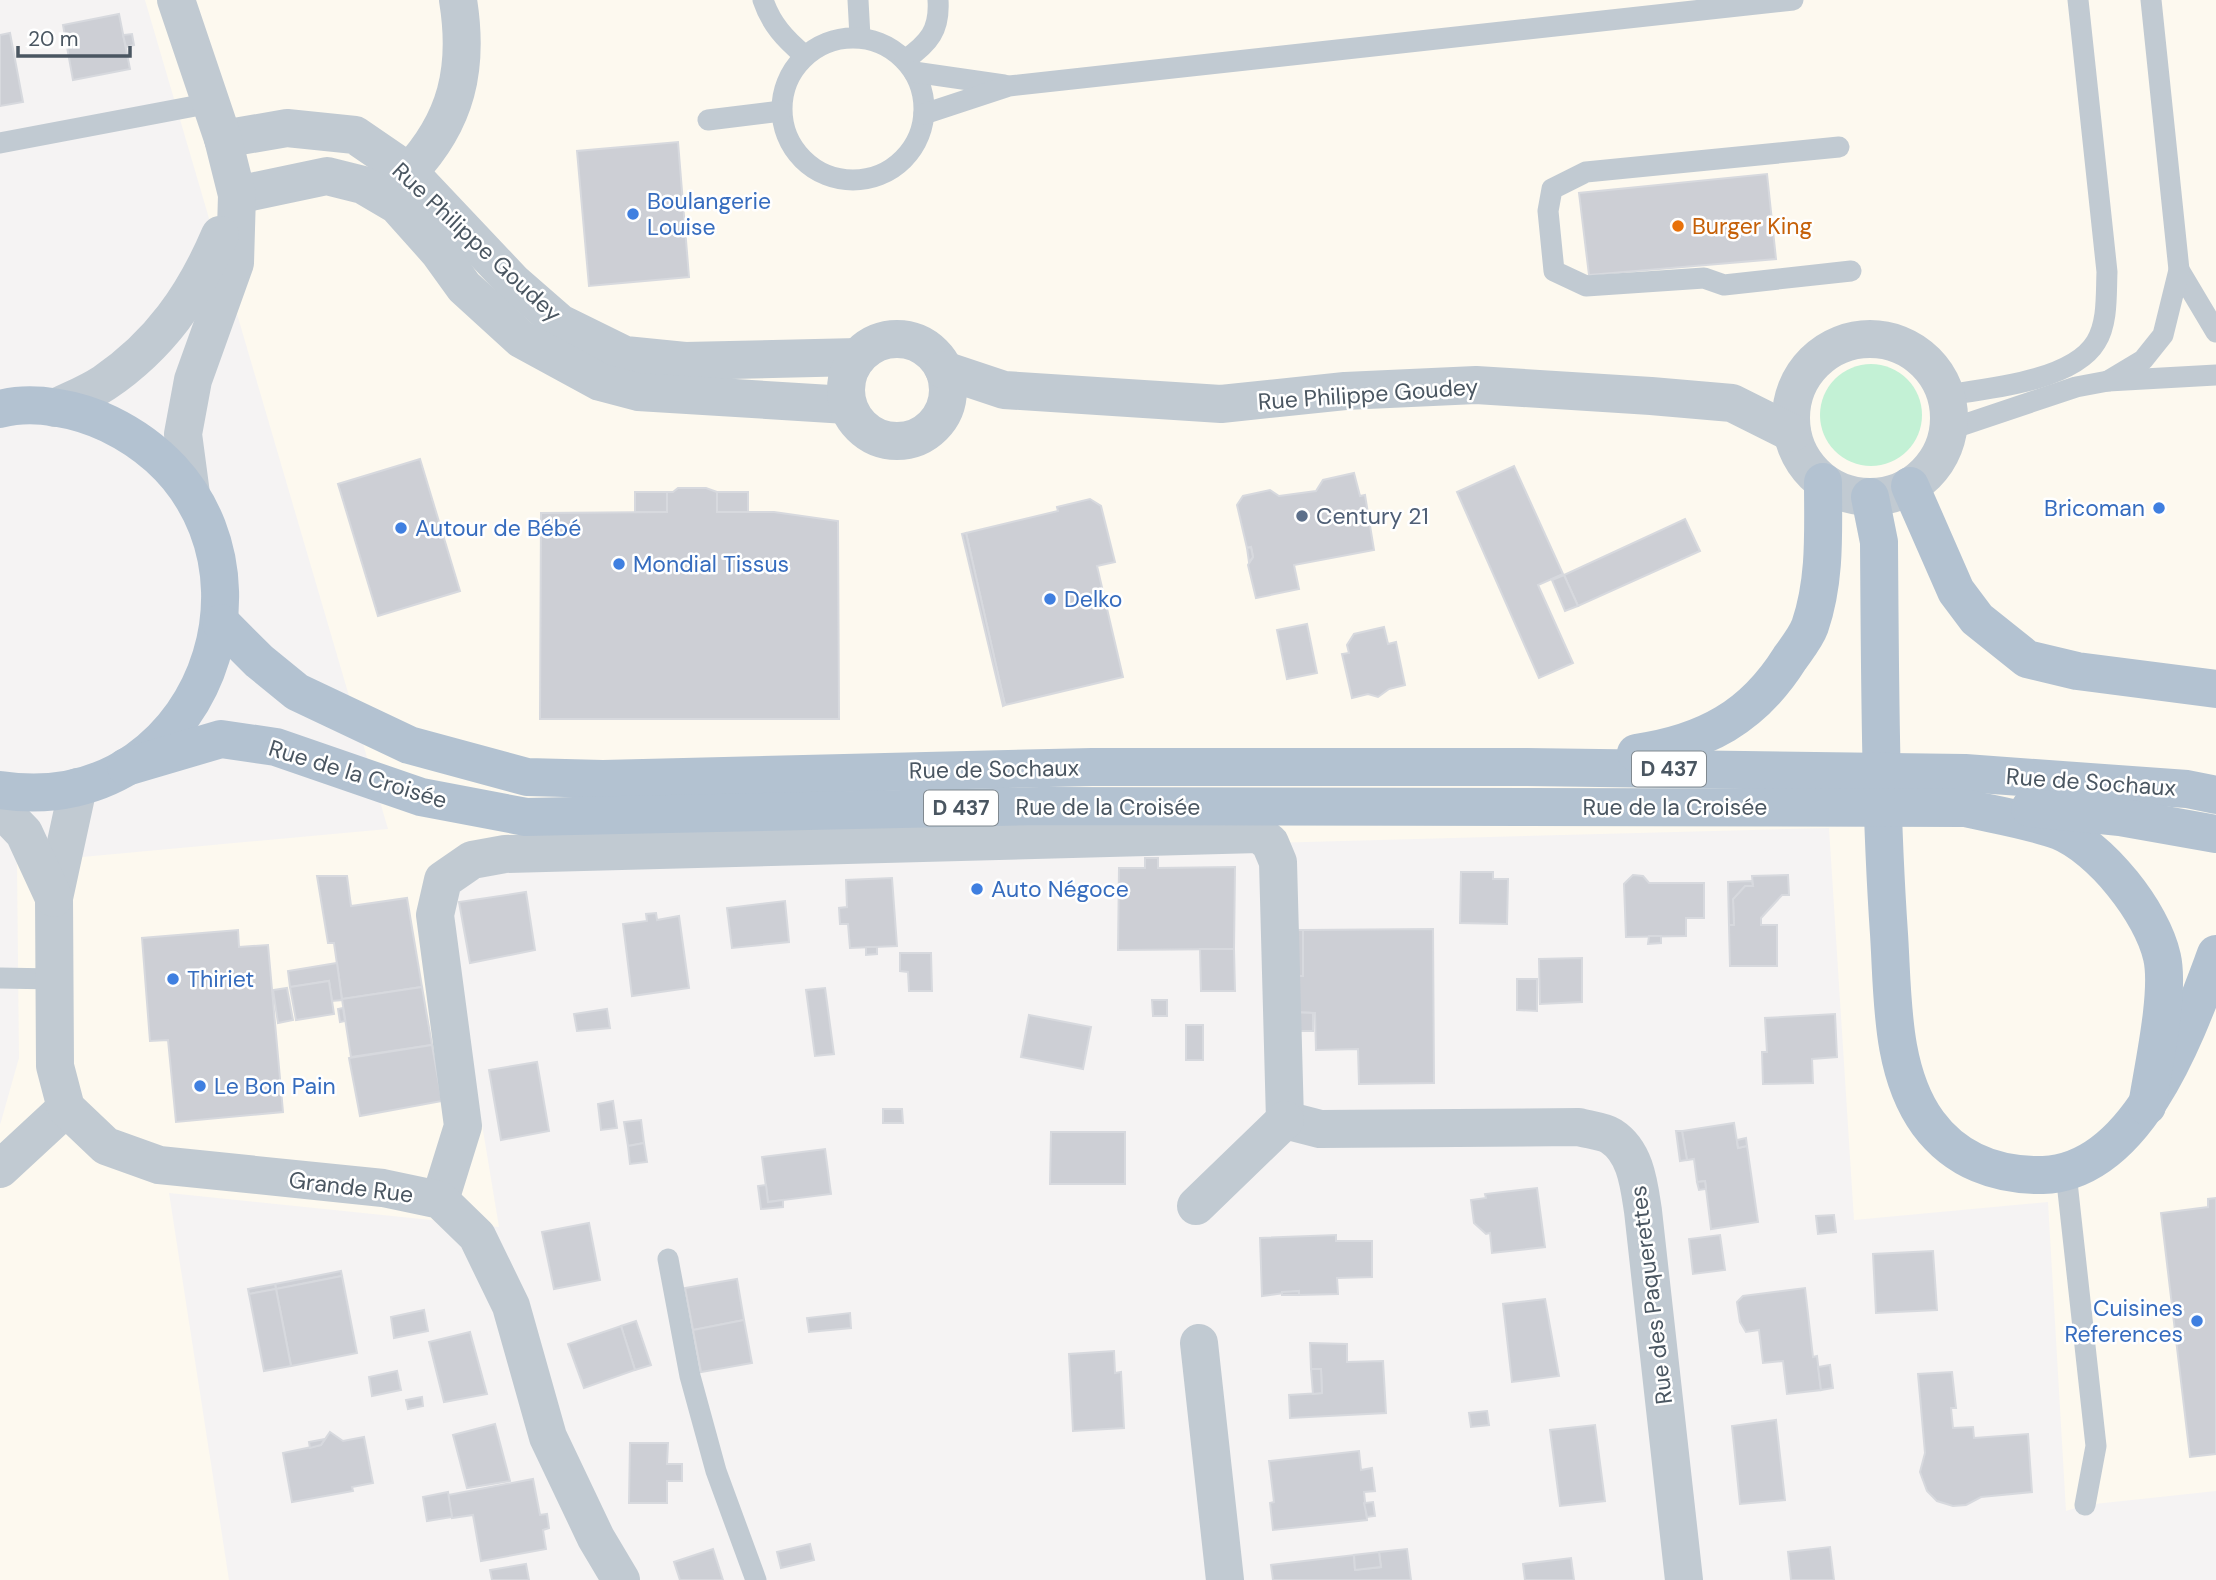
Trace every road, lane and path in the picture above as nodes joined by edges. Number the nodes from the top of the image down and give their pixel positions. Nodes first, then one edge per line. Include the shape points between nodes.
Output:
1 (176, 0) edge
2 (458, 0) edge
3 (763, 0) edge
4 (858, 0) edge
5 (938, 0) edge
6 (1793, 0) edge
7 (2078, 0) edge
8 (2151, 0) edge
9 (860, 37) junction
10 (804, 55) junction
11 (910, 66) junction
12 (1009, 86) junction
13 (211, 103) junction
14 (781, 111) junction
15 (924, 114) junction
16 (708, 120) dead end
17 (223, 139) junction
18 (0, 143) edge
19 (1839, 147) dead end
20 (409, 172) junction
21 (237, 195) junction
22 (2179, 270) junction
23 (1851, 271) dead end
24 (2216, 332) edge
25 (859, 357) junction
26 (944, 370) junction
27 (2216, 375) edge
28 (1801, 378) junction
29 (2108, 382) junction
30 (1004, 390) junction
31 (1732, 404) junction
32 (847, 405) junction
33 (55, 408) junction
34 (0, 409) edge
35 (944, 410) junction
36 (1947, 412) junction
37 (1792, 433) junction
38 (1823, 482) junction
39 (1910, 486) junction
40 (191, 494) junction
41 (1870, 497) junction
42 (221, 623) junction
43 (2216, 689) edge
44 (126, 767) junction
45 (1527, 767) junction
46 (78, 787) junction
47 (1811, 789) junction
48 (0, 790) edge
49 (1965, 790) junction
50 (2216, 795) edge
51 (0, 808) edge
52 (2216, 834) edge
53 (54, 898) junction
54 (2216, 954) edge
55 (0, 978) edge
56 (54, 979) junction
57 (2147, 1106) junction
58 (66, 1108) junction
59 (1285, 1120) junction
60 (0, 1169) edge
61 (2066, 1173) junction
62 (440, 1200) junction
63 (1196, 1206) dead end
64 (668, 1259) dead end
65 (1199, 1343) dead end
66 (2085, 1505) dead end
67 (621, 1580) edge
68 (756, 1580) edge
69 (1226, 1580) edge
70 (1684, 1580) edge

1 - 13 street
2 - 20 street via 464,35 451,111
3 - 10 lane via 777,27
4 - 9 lane
5 - 11 lane via 936,31
6 - 12 lane
7 - 36 lane via 2107,272 2105,310 2096,342 2074,362
8 - 22 lane
9 - 10 lane via 836,39
9 - 11 lane via 881,42
10 - 14 lane via 789,76
11 - 12 lane
11 - 15 lane via 922,89
12 - 15 lane
13 - 17 street
13 - 18 lane
14 - 15 lane via 790,145 808,165 828,176 853,181 888,172 906,157
14 - 16 lane
17 - 20 street, Rue Philippe Goudey via 287,128 355,135
17 - 21 street
19 - 23 lane via 1586,172 1552,189 1548,211 1554,271 1586,286 1704,278 1724,285
20 - 25 street, Rue Philippe Goudey via 513,282 560,323 625,355 685,361
21 - 32 street, Rue Philippe Goudey via 327,176 363,185 397,205 464,287 521,340 600,382 638,392
21 - 33 street via 201,280 169,327 104,383
21 - 40 street via 235,263 193,380 183,434
22 - 24 lane
22 - 29 lane via 2163,335 2143,360
25 - 26 street via 872,345 906,338 930,351
25 - 32 street via 849,372
26 - 30 street, Rue Philippe Goudey
26 - 35 street
27 - 29 lane
28 - 31 street, Rue Philippe Goudey
28 - 36 street via 1818,358 1841,344 1866,339 1892,342 1915,353 1934,372
28 - 37 street via 1791,414
29 - 36 lane
30 - 31 street, Rue Philippe Goudey via 1221,404 1345,391 1476,385
30 - 35 street, Rue Philippe Goudey
31 - 37 street, Rue Philippe Goudey
32 - 35 street via 859,424 888,440 922,435
33 - 34 main road
33 - 40 main road via 95,418 132,436 165,462
36 - 39 street via 1941,452
37 - 38 street via 1799,452
38 - 41 street via 1845,493
38 - 45 main road via 1823,564 1810,628 1771,688 1731,722 1674,747
39 - 41 street
39 - 43 main road via 1956,591 1978,619 2027,659 2077,671
40 - 42 main road via 211,534 221,578
41 - 61 main road via 1879,542 1883,845 1895,1023 1909,1088 1928,1124 1977,1166 2019,1176
42 - 44 main road via 205,680 172,730
42 - 45 main road, Rue de Sochaux / D 437 via 297,692 409,745 527,777 1092,767
44 - 46 main road
44 - 47 main road, Rue de la Croisée / D 437 via 221,739 276,747 421,797 526,817
45 - 47 main road, Rue de Sochaux / D 437
46 - 48 main road via 21,793
46 - 53 street
47 - 49 main road, D 437
49 - 50 main road, Rue de Sochaux / D 437 via 2174,788
49 - 52 main road, D 437 via 2040,809
49 - 57 main road via 2061,832 2106,864 2143,911 2162,957 2161,1009
51 - 53 street via 24,833
53 - 56 street
54 - 57 main road via 2192,1017
55 - 56 lane
56 - 58 street via 55,1066
57 - 61 main road via 2110,1149
58 - 60 street
58 - 62 street, Grande Rue via 106,1146 159,1165 383,1188
59 - 62 street via 1278,862 1270,843 1259,834 505,855 472,860 443,880 435,915 463,1126
59 - 63 street
59 - 70 street, Rue des Paquerettes via 1320,1129 1579,1127 1611,1136 1628,1154 1638,1176 1643,1211
61 - 66 lane via 2096,1446
62 - 67 street, Grande Rue via 477,1236 511,1306 548,1437
64 - 68 lane via 713,1459
65 - 69 street

